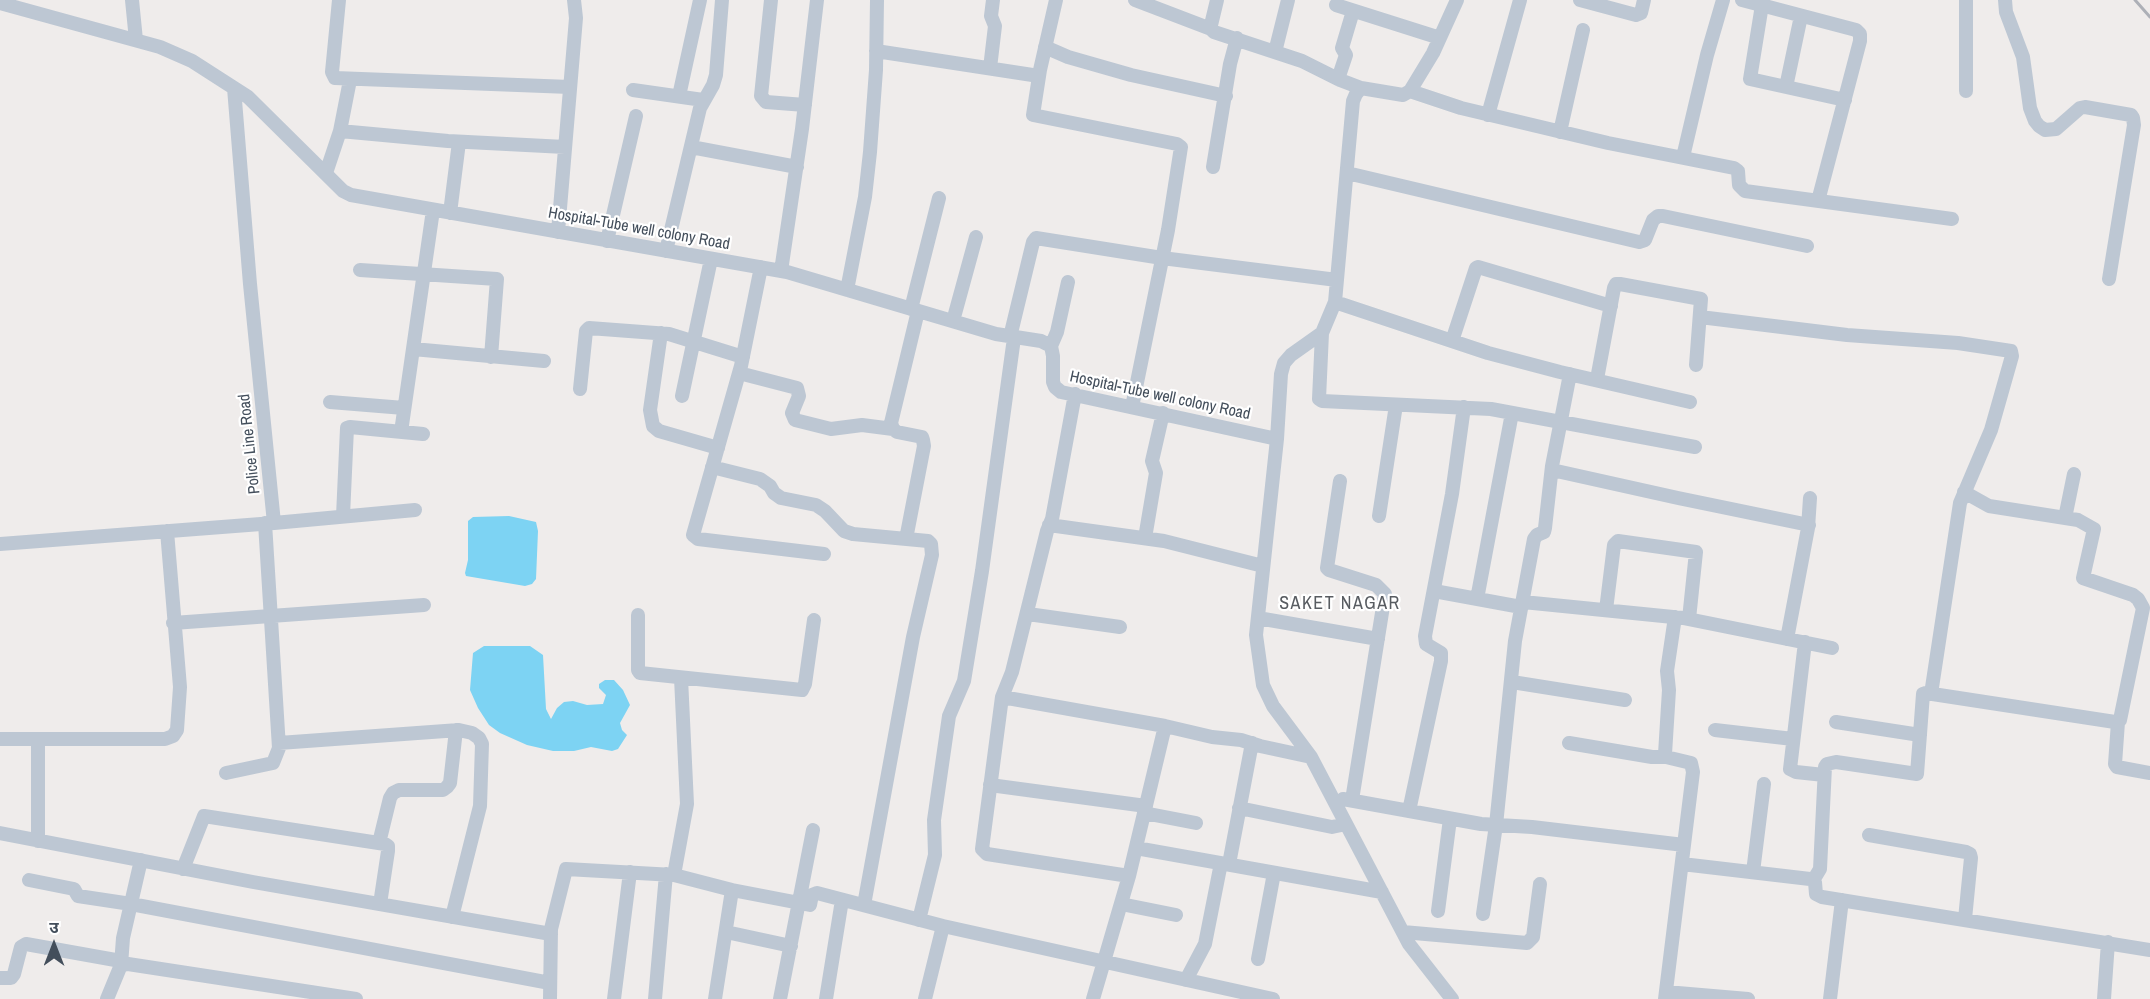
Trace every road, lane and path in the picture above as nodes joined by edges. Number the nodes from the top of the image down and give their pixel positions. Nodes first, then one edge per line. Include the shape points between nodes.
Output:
1 (132, 0) edge
2 (339, 0) edge
3 (574, 0) edge
4 (700, 0) edge
5 (722, 0) edge
6 (771, 0) edge
7 (816, 0) edge
8 (877, 0) edge
9 (993, 0) edge
10 (1056, 0) edge
11 (1135, 0) edge
12 (1217, 0) edge
13 (1288, 0) edge
14 (1457, 0) edge
15 (1520, 0) edge
16 (1580, 0) edge
17 (1644, 0) edge
18 (1723, 0) edge
19 (1742, 0) edge
20 (1966, 0) edge
21 (2004, 0) edge
22 (0, 3) edge
23 (1336, 5) dead end
24 (1762, 5) junction
25 (1353, 11) junction
26 (1801, 16) junction
27 (1211, 29) junction
28 (1583, 30) dead end
29 (1237, 38) junction
30 (1440, 38) junction
31 (136, 40) junction
32 (1045, 47) junction
33 (876, 51) junction
34 (1275, 52) junction
35 (990, 68) junction
36 (1039, 75) junction
37 (1338, 79) junction
38 (350, 80) junction
39 (570, 87) junction
40 (1785, 87) junction
41 (234, 88) junction
42 (1361, 88) junction
43 (633, 90) dead end
44 (1966, 91) dead end
45 (1410, 92) junction
46 (679, 96) junction
47 (1226, 96) junction
48 (703, 100) junction
49 (1845, 100) junction
50 (805, 105) junction
51 (1488, 115) junction
52 (636, 116) dead end
53 (340, 131) junction
54 (1560, 132) junction
55 (459, 142) junction
56 (565, 147) junction
57 (691, 147) junction
58 (1683, 157) junction
59 (797, 167) junction
60 (1213, 167) dead end
61 (326, 173) junction
62 (1347, 173) junction
63 (939, 198) dead end
64 (1818, 201) junction
65 (433, 210) junction
66 (450, 213) junction
67 (1952, 219) dead end
68 (558, 232) junction
69 (976, 237) dead end
70 (607, 241) junction
71 (1807, 246) dead end
72 (666, 251) junction
73 (1162, 258) junction
74 (711, 259) junction
75 (761, 267) junction
76 (360, 270) dead end
77 (781, 271) junction
78 (424, 274) junction
79 (2109, 279) dead end
80 (1337, 280) junction
81 (1068, 282) dead end
82 (847, 290) junction
83 (1335, 302) junction
84 (1611, 306) junction
85 (915, 310) junction
86 (1700, 317) junction
87 (952, 321) junction
88 (661, 333) junction
89 (1322, 333) junction
90 (1012, 337) junction
91 (694, 341) junction
92 (1452, 341) junction
93 (1051, 346) junction
94 (413, 349) junction
95 (491, 357) junction
96 (743, 357) junction
97 (544, 361) dead end
98 (1696, 365) dead end
99 (739, 373) junction
100 (1570, 374) junction
101 (1596, 379) junction
102 (580, 389) dead end
103 (1075, 394) junction
104 (682, 396) dead end
105 (330, 402) dead end
106 (1690, 402) dead end
107 (1396, 405) junction
108 (1132, 407) junction
109 (1464, 407) junction
110 (404, 408) junction
111 (1162, 413) junction
112 (1512, 413) junction
113 (1561, 421) junction
114 (893, 429) junction
115 (401, 432) junction
116 (423, 434) dead end
117 (1277, 439) junction
118 (1695, 447) dead end
119 (718, 448) junction
120 (712, 467) junction
121 (1552, 470) junction
122 (2074, 474) dead end
123 (1340, 481) dead end
124 (1964, 492) junction
125 (1810, 498) dead end
126 (415, 510) dead end
127 (343, 516) junction
128 (1379, 516) dead end
129 (2065, 518) junction
130 (270, 523) junction
131 (1049, 525) junction
132 (1809, 525) junction
133 (166, 531) junction
134 (1145, 538) junction
135 (906, 539) junction
136 (0, 544) edge
137 (824, 554) dead end
138 (1263, 566) junction
139 (1434, 591) junction
140 (1477, 599) junction
141 (424, 605) dead end
142 (1522, 605) junction
143 (1606, 610) junction
144 (1028, 614) junction
145 (638, 615) dead end
146 (271, 618) junction
147 (1258, 618) junction
148 (1682, 618) junction
149 (814, 620) dead end
150 (173, 623) junction
151 (1120, 627) dead end
152 (1378, 639) junction
153 (1787, 639) junction
154 (1805, 642) junction
155 (1832, 648) dead end
156 (681, 678) junction
157 (1512, 682) junction
158 (1931, 694) junction
159 (1002, 697) junction
160 (1624, 700) dead end
161 (1836, 722) dead end
162 (2118, 722) junction
163 (1165, 726) junction
164 (456, 730) junction
165 (1715, 730) dead end
166 (1920, 735) junction
167 (0, 739) edge
168 (38, 739) junction
169 (1793, 739) junction
170 (1252, 743) junction
171 (1569, 743) dead end
172 (279, 744) junction
173 (1311, 756) junction
174 (1666, 757) junction
175 (226, 773) dead end
176 (2150, 773) edge
177 (1824, 775) junction
178 (1764, 784) dead end
179 (990, 785) junction
180 (1332, 797) junction
181 (1352, 800) junction
182 (1239, 808) junction
183 (1145, 809) junction
184 (1409, 811) junction
185 (1450, 819) junction
186 (1196, 823) dead end
187 (1346, 824) junction
188 (1496, 825) junction
189 (813, 830) dead end
190 (0, 833) edge
191 (1869, 835) dead end
192 (38, 840) junction
193 (379, 843) junction
194 (1684, 845) junction
195 (1136, 848) junction
196 (141, 860) junction
197 (1225, 864) junction
198 (1682, 864) junction
199 (183, 869) junction
200 (630, 872) junction
201 (1753, 872) junction
202 (1274, 873) junction
203 (670, 874) junction
204 (1129, 876) junction
205 (1814, 879) junction
206 (29, 880) dead end
207 (1540, 884) dead end
208 (732, 890) junction
209 (1382, 892) junction
210 (843, 900) junction
211 (1842, 900) junction
212 (799, 903) junction
213 (131, 904) junction
214 (380, 904) junction
215 (1121, 904) junction
216 (864, 905) junction
217 (1438, 911) dead end
218 (1483, 914) dead end
219 (1176, 915) dead end
220 (452, 917) junction
221 (1965, 919) junction
222 (919, 920) junction
223 (943, 926) junction
224 (726, 932) junction
225 (1403, 932) junction
226 (551, 934) junction
227 (2108, 942) junction
228 (791, 946) junction
229 (2150, 950) edge
230 (1258, 959) dead end
231 (1104, 962) junction
232 (121, 963) junction
233 (0, 978) edge
234 (1186, 980) junction
235 (550, 983) junction
236 (1665, 995) edge
237 (337, 998) edge
238 (107, 999) edge
239 (356, 999) edge
240 (550, 999) edge
241 (614, 999) edge
242 (655, 999) edge
243 (715, 999) edge
244 (780, 999) edge
245 (826, 999) edge
246 (925, 999) edge
247 (1093, 999) edge
248 (1273, 999) edge
249 (1452, 999) edge
250 (1748, 999) edge
251 (1830, 999) edge
252 (2104, 999) edge

1 - 31 street
2 - 38 street via 332,72 335,78
3 - 39 street
4 - 46 street
5 - 48 street via 716,75
6 - 50 street via 761,96 766,102
7 - 50 street
8 - 33 street
9 - 35 street via 991,16 995,26
10 - 32 street
11 - 27 street
12 - 27 street
13 - 34 street
14 - 30 street
15 - 51 street
16 - 17 street via 1636,15
18 - 58 street
19 - 24 street
20 - 44 street
21 - 79 street via 2023,57 2030,108 2040,126 2045,130 2056,129 2085,107 2133,118
22 - 31 street, Hospital-Tube well colony Road
23 - 25 street
24 - 26 street
24 - 40 street via 1750,79
25 - 30 street
25 - 37 street
26 - 40 street
26 - 49 street via 1860,34
27 - 29 street
28 - 54 street
29 - 34 street
29 - 47 street
30 - 45 street
31 - 41 street, Hospital-Tube well colony Road via 175,53
32 - 36 street
32 - 47 street via 1138,77
33 - 35 street
33 - 82 street via 869,164
34 - 37 street
35 - 36 street
36 - 73 street via 1035,116 1179,144
37 - 42 street
38 - 39 street
38 - 53 street
39 - 56 street
40 - 49 street
41 - 61 street, Hospital-Tube well colony Road
41 - 130 street, Police Line Road
42 - 45 street via 1403,95
42 - 62 street via 1353,101
43 - 46 street
45 - 51 street
46 - 48 street
47 - 60 street
48 - 57 street
49 - 64 street
50 - 59 street
51 - 54 street
52 - 70 street
53 - 55 street
53 - 61 street
54 - 58 street
55 - 56 street
55 - 66 street
56 - 68 street
57 - 59 street
57 - 72 street
58 - 64 street via 1734,168 1744,191
59 - 77 street
61 - 65 street, Hospital-Tube well colony Road via 351,195
62 - 71 street via 1639,242 1645,240 1653,220 1663,216
62 - 80 street
63 - 85 street
64 - 67 street
65 - 66 street, Hospital-Tube well colony Road
65 - 78 street
66 - 68 street, Hospital-Tube well colony Road
68 - 70 street, Hospital-Tube well colony Road
69 - 87 street
70 - 72 street, Hospital-Tube well colony Road
72 - 74 street, Hospital-Tube well colony Road
73 - 80 street
73 - 90 street via 1036,238
73 - 108 street
74 - 75 street, Hospital-Tube well colony Road
74 - 91 street
75 - 77 street, Hospital-Tube well colony Road
75 - 96 street
76 - 78 street
77 - 82 street, Hospital-Tube well colony Road
78 - 94 street
78 - 95 street via 497,279
80 - 83 street
81 - 93 street
82 - 85 street, Hospital-Tube well colony Road
83 - 89 street
83 - 92 street
84 - 86 street via 1614,288 1620,284 1699,297
84 - 92 street via 1478,267
84 - 101 street
85 - 87 street, Hospital-Tube well colony Road
85 - 114 street via 891,423
86 - 98 street
86 - 124 street via 2012,351 1991,430
87 - 90 street, Hospital-Tube well colony Road
88 - 91 street
88 - 102 street via 590,328 586,331
88 - 119 street via 650,410 653,426
89 - 107 street via 1320,400
89 - 117 street via 1284,363
90 - 93 street, Hospital-Tube well colony Road
90 - 222 street via 982,571 964,681 949,716 934,820 935,855
91 - 96 street
91 - 104 street
92 - 100 street
93 - 103 street, Hospital-Tube well colony Road via 1055,387
94 - 95 street
94 - 110 street
95 - 97 street
96 - 99 street
99 - 114 street via 797,388 799,396 792,413 795,420 831,429 862,425
99 - 119 street
100 - 101 street
100 - 113 street
101 - 106 street
103 - 108 street, Hospital-Tube well colony Road
103 - 131 street
105 - 110 street
107 - 109 street
107 - 128 street
108 - 111 street, Hospital-Tube well colony Road
109 - 112 street
109 - 139 street
110 - 115 street
111 - 117 street, Hospital-Tube well colony Road
111 - 134 street via 1152,461 1156,473
112 - 113 street
112 - 140 street
113 - 118 street
113 - 121 street
114 - 135 street via 921,437 924,446
115 - 116 street
115 - 127 street via 346,428
117 - 138 street
119 - 120 street
120 - 135 street via 760,479 781,498 819,506 844,531
120 - 137 street via 695,538
121 - 132 street
121 - 142 street via 1545,528 1534,539
122 - 129 street
123 - 152 street via 1327,568 1384,591
124 - 129 street via 1989,506
124 - 158 street
125 - 132 street
126 - 127 street
127 - 130 street
129 - 162 street via 2084,521 2094,529 2083,578 2133,595 2143,608
130 - 133 street
130 - 146 street, Police Line Road
131 - 134 street
131 - 144 street
132 - 153 street
133 - 136 street
133 - 150 street
134 - 138 street
135 - 216 street via 928,541 932,544 932,555 913,637
138 - 147 street
139 - 140 street
139 - 184 street via 1425,641 1439,651 1441,661
140 - 142 street
141 - 146 street
142 - 143 street
142 - 157 street via 1512,656
143 - 148 street
143 - 148 street via 1614,545 1618,541 1696,552
144 - 151 street
144 - 159 street
145 - 156 street via 638,670 643,674
146 - 150 street
146 - 172 street, Police Line Road
147 - 152 street
147 - 173 street via 1256,635 1263,685 1273,706
148 - 153 street
148 - 174 street via 1667,671
149 - 156 street via 802,690
150 - 168 street via 180,687 177,730 173,736
152 - 181 street
153 - 154 street
154 - 155 street
154 - 169 street
156 - 203 street via 687,804
157 - 160 street
157 - 188 street
158 - 162 street
158 - 166 street via 1922,696
159 - 163 street
159 - 179 street
161 - 166 street
162 - 176 street via 2115,764
163 - 170 street
163 - 183 street
164 - 172 street
164 - 193 street via 450,783 443,790 393,793
164 - 220 street via 472,733 482,744 478,817
165 - 169 street
166 - 177 street via 1917,774 1836,762 1827,764
167 - 168 street
168 - 192 street
169 - 177 street via 1790,769
170 - 173 street
170 - 182 street
171 - 174 street
172 - 175 street via 273,763
173 - 180 street
174 - 194 street via 1693,766
177 - 205 street via 1820,869
178 - 201 street
179 - 183 street
179 - 204 street via 981,842 987,854
180 - 181 street
180 - 187 street
181 - 184 street
182 - 187 street via 1332,827
182 - 197 street
183 - 186 street
183 - 195 street
184 - 185 street
185 - 188 street
185 - 217 street
187 - 209 street
188 - 194 street
188 - 218 street
189 - 212 street
190 - 192 street
191 - 221 street via 1970,854
192 - 196 street
193 - 199 street via 204,816
193 - 214 street via 388,846
194 - 198 street
195 - 197 street
195 - 204 street
196 - 199 street
196 - 213 street
197 - 202 street
197 - 234 street via 1205,944
198 - 201 street
198 - 236 street
199 - 214 street
200 - 203 street
200 - 226 street via 566,869
200 - 241 street
201 - 205 street
202 - 209 street
202 - 230 street
203 - 208 street
203 - 242 street
204 - 215 street
205 - 211 street via 1818,896
206 - 213 street via 74,889 78,897
207 - 225 street via 1533,937 1527,943
208 - 212 street
208 - 224 street
209 - 225 street
210 - 212 street via 817,893 812,895 810,905
210 - 216 street
210 - 245 street
211 - 221 street
211 - 251 street
212 - 228 street
213 - 232 street
213 - 235 street
214 - 220 street
215 - 219 street
215 - 231 street
216 - 222 street
220 - 226 street
221 - 227 street
222 - 223 street
223 - 231 street
223 - 246 street
224 - 228 street
224 - 243 street
225 - 249 street
226 - 235 street
227 - 229 street
227 - 252 street
228 - 244 street
231 - 234 street
231 - 247 street
232 - 233 street via 26,944 21,947 14,974 8,979
232 - 237 street
232 - 238 street
234 - 248 street
235 - 240 street
236 - 250 street
237 - 239 street

